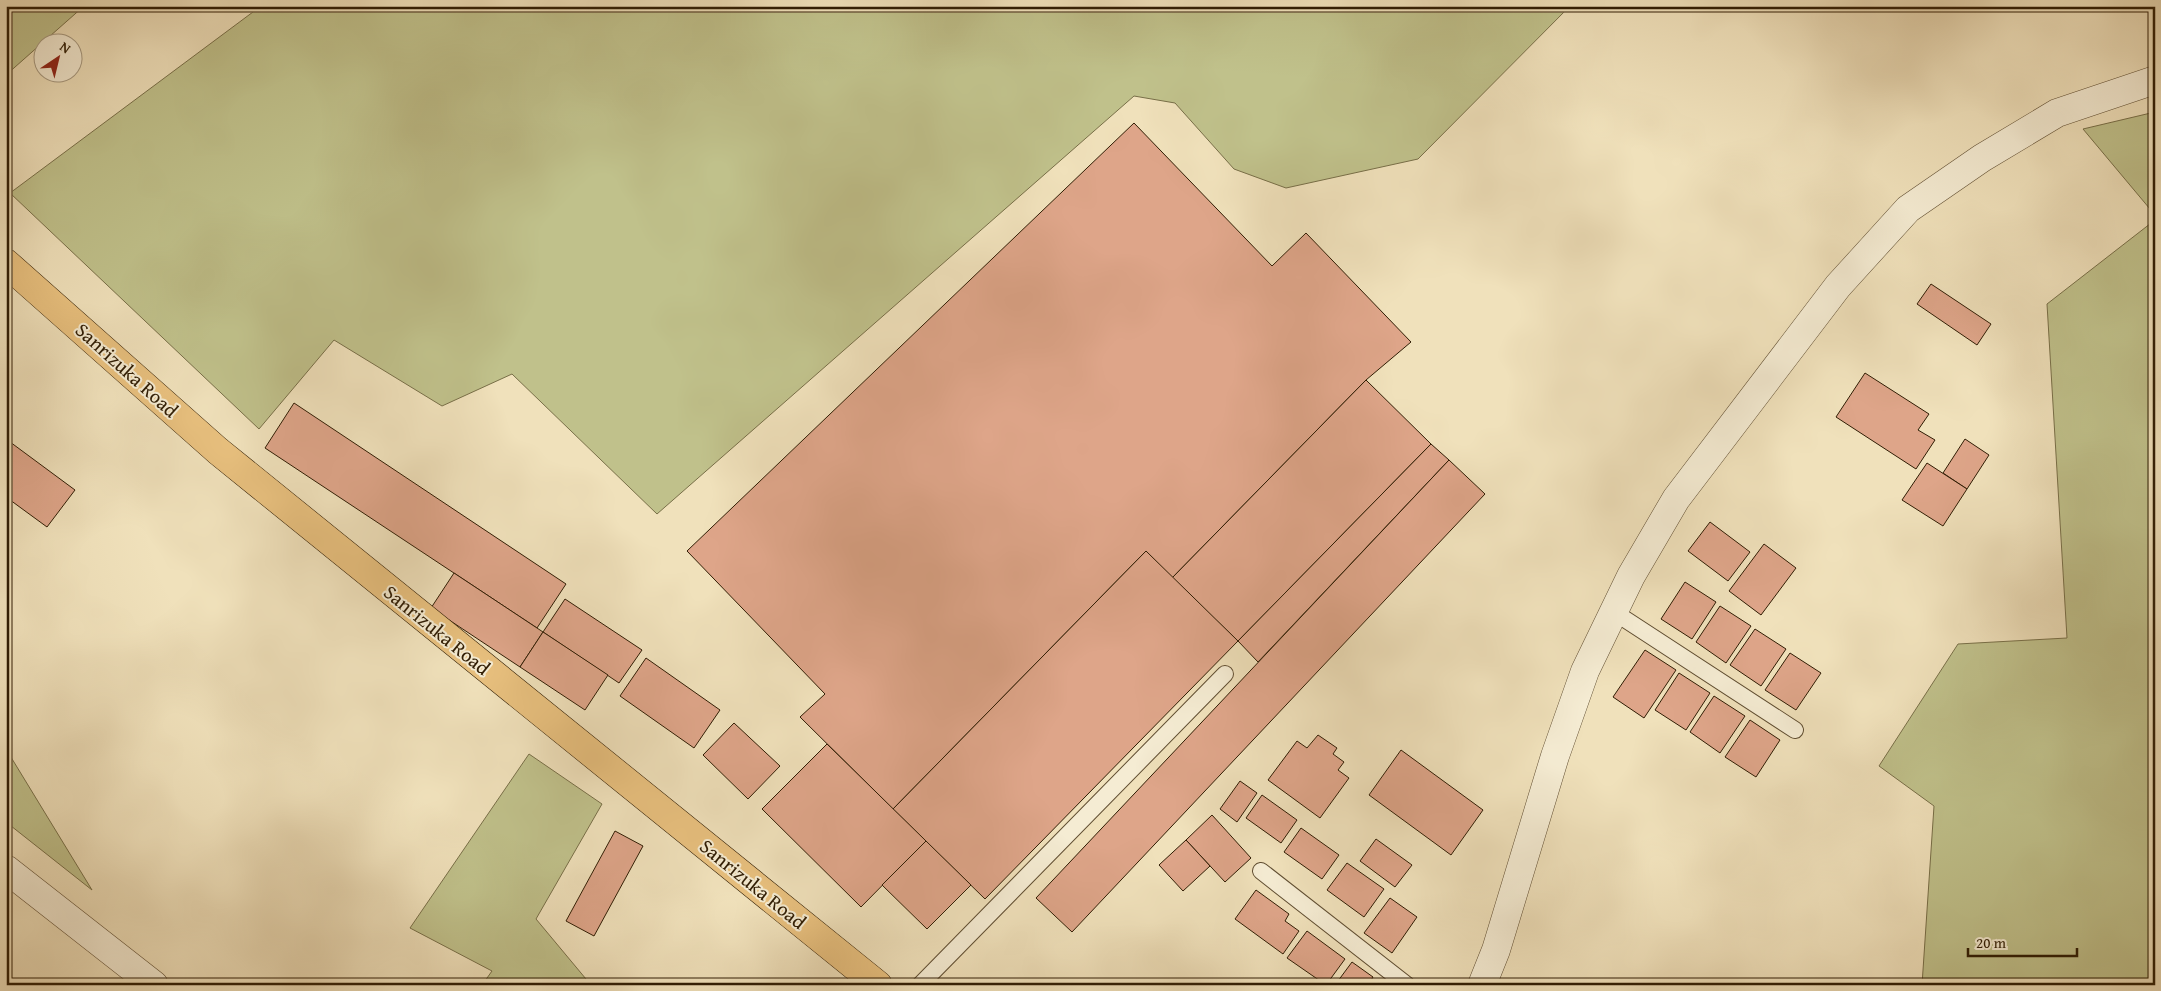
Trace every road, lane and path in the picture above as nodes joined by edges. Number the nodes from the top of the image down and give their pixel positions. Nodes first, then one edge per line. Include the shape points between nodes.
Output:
1 (2155, 80) edge
2 (6, 263) edge
3 (1614, 612) junction
4 (1225, 674) dead end
5 (1795, 730) dead end
6 (6, 868) edge
7 (1261, 871) dead end
8 (154, 985) edge
9 (878, 985) edge
10 (920, 985) edge
11 (1407, 985) edge
12 (1482, 985) edge

1 - 3 street via 2057,113 1982,158 1908,209 1838,286 1676,499
2 - 9 main road, Sanrizuka Road via 218,451
3 - 5 lane
3 - 12 street via 1585,671
4 - 10 lane
6 - 8 street
7 - 11 lane

